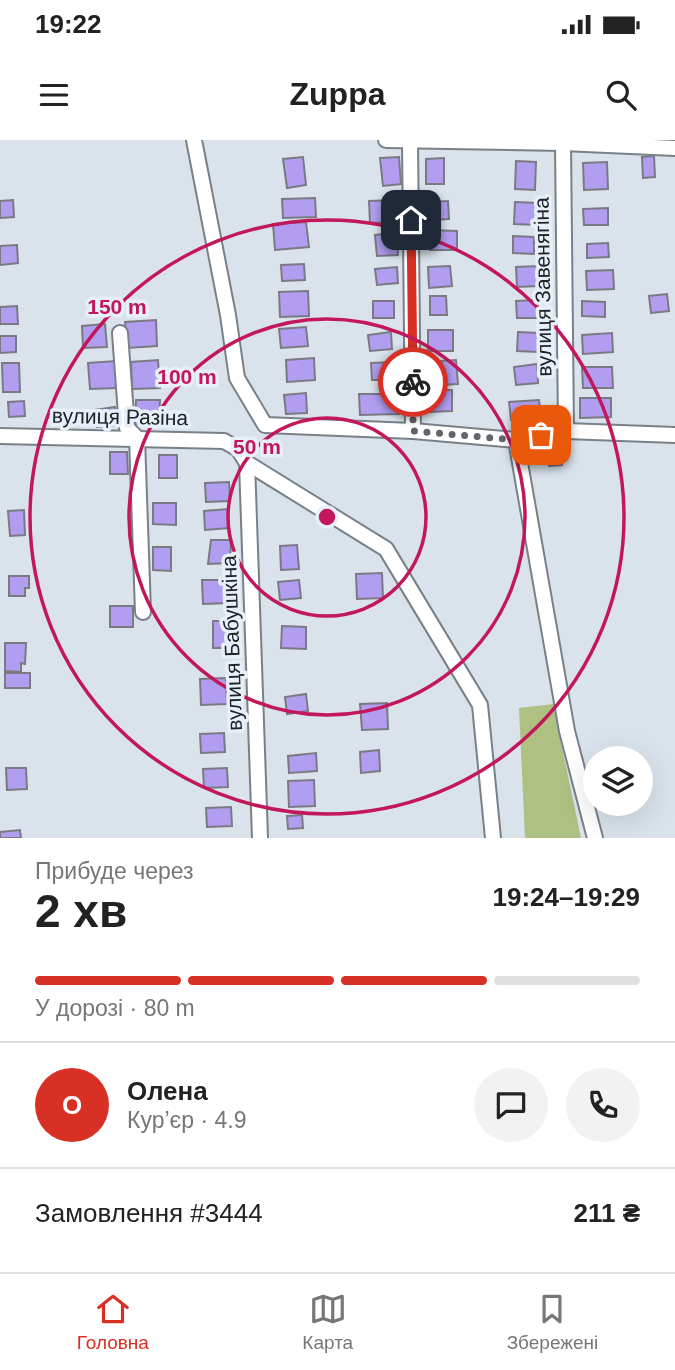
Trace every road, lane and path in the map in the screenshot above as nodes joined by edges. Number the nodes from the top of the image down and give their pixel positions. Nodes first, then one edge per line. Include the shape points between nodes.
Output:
1 (194, 140) edge
2 (386, 140) edge
3 (410, 141) edge
4 (563, 143) junction
5 (675, 148) edge
6 (120, 333) dead end
7 (413, 431) junction
8 (566, 431) junction
9 (675, 435) edge
10 (0, 436) edge
11 (137, 438) junction
12 (516, 440) junction
13 (247, 463) junction
14 (143, 611) dead end
15 (260, 838) edge
16 (493, 838) edge
17 (595, 838) edge

1 - 7 street via 237,378 265,425
2 - 3 street
3 - 4 street
3 - 7 street
4 - 5 street
4 - 8 street, вулиця Завенягіна
6 - 11 street via 127,428
7 - 12 street
8 - 9 street
8 - 12 street
10 - 11 street, вулиця Разіна
11 - 13 street, вулиця Разіна via 225,442 238,449
11 - 14 street
12 - 17 street via 567,731
13 - 15 street, вулиця Бабушкіна
13 - 16 street via 386,549 480,705

